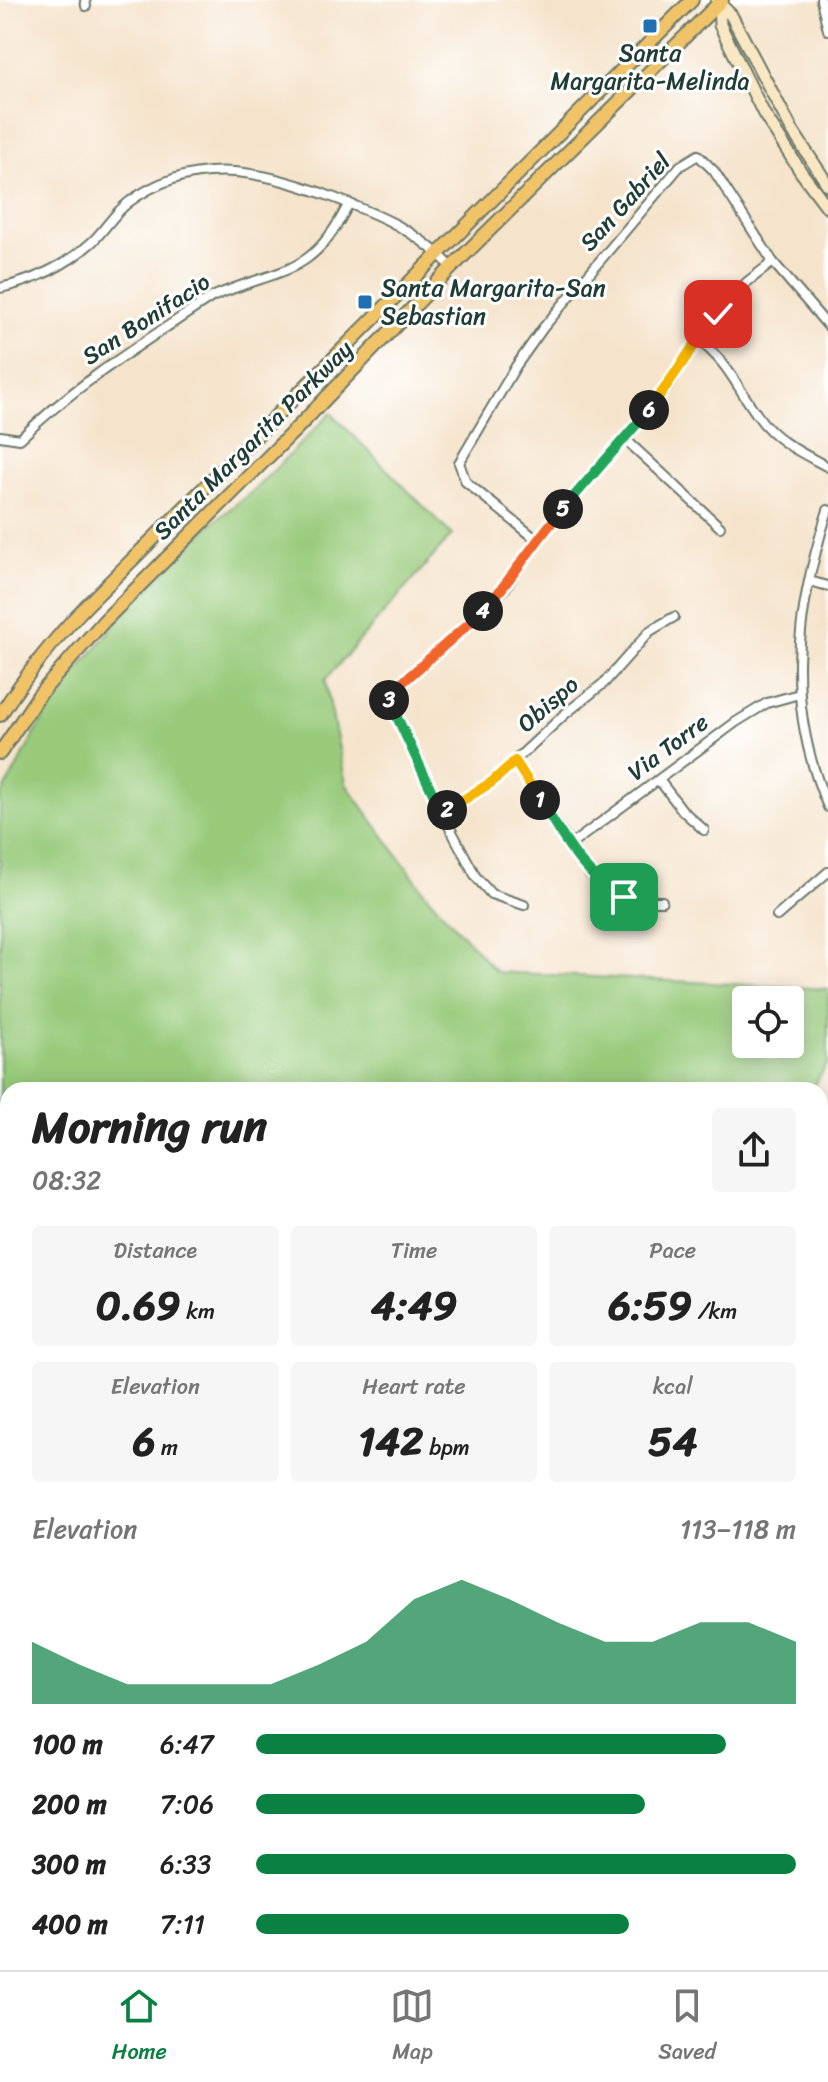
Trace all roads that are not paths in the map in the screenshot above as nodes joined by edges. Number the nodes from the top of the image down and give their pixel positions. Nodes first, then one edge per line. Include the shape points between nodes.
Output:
1 (692, 0) edge
2 (821, 0) edge
3 (719, 1) edge
4 (828, 30) edge
5 (828, 185) edge
6 (349, 203) junction
7 (828, 208) edge
8 (439, 253) junction
9 (773, 262) junction
10 (452, 267) junction
11 (0, 288) edge
12 (828, 326) edge
13 (697, 339) junction
14 (0, 436) edge
15 (625, 439) junction
16 (828, 467) edge
17 (828, 510) edge
18 (720, 527) dead end
19 (537, 540) junction
20 (809, 581) junction
21 (828, 586) edge
22 (674, 617) dead end
23 (799, 694) junction
24 (0, 715) edge
25 (0, 753) edge
26 (515, 761) junction
27 (659, 780) junction
28 (828, 807) edge
29 (442, 813) junction
30 (704, 830) dead end
31 (569, 846) junction
32 (828, 872) edge
33 (662, 901) dead end
34 (524, 905) dead end
35 (777, 916) dead end

1 - 8 main road, Santa Margarita Parkway
2 - 4 street
3 - 5 main road
3 - 7 main road via 720,25 764,114
3 - 10 main road, Santa Margarita Parkway
6 - 8 street via 404,226
6 - 11 street via 277,177 241,171 162,182 129,202 74,257
6 - 14 street, San Bonifacio via 337,227 307,260 288,272 212,297 76,390 20,439
8 - 10 street
8 - 24 main road, Santa Margarita Parkway via 68,625
9 - 12 street
9 - 13 street via 747,282
9 - 19 street, San Gabriel via 698,155 664,183 543,328 459,463 466,482
10 - 25 main road, Santa Margarita Parkway via 75,651
13 - 15 street via 667,388
13 - 16 street via 718,354 771,432
15 - 18 street
15 - 19 street
17 - 20 street
19 - 29 street via 506,587 394,690 389,702
20 - 21 street
20 - 23 street via 801,624
22 - 26 street, Obispo via 650,631 604,683
23 - 27 street, Via Torre via 767,703 736,722
23 - 28 street via 810,755
26 - 29 street, Obispo
26 - 31 street
27 - 30 street
27 - 31 street, Via Torre
29 - 34 street via 476,877 491,894
31 - 33 street via 604,887 639,902
32 - 35 street

